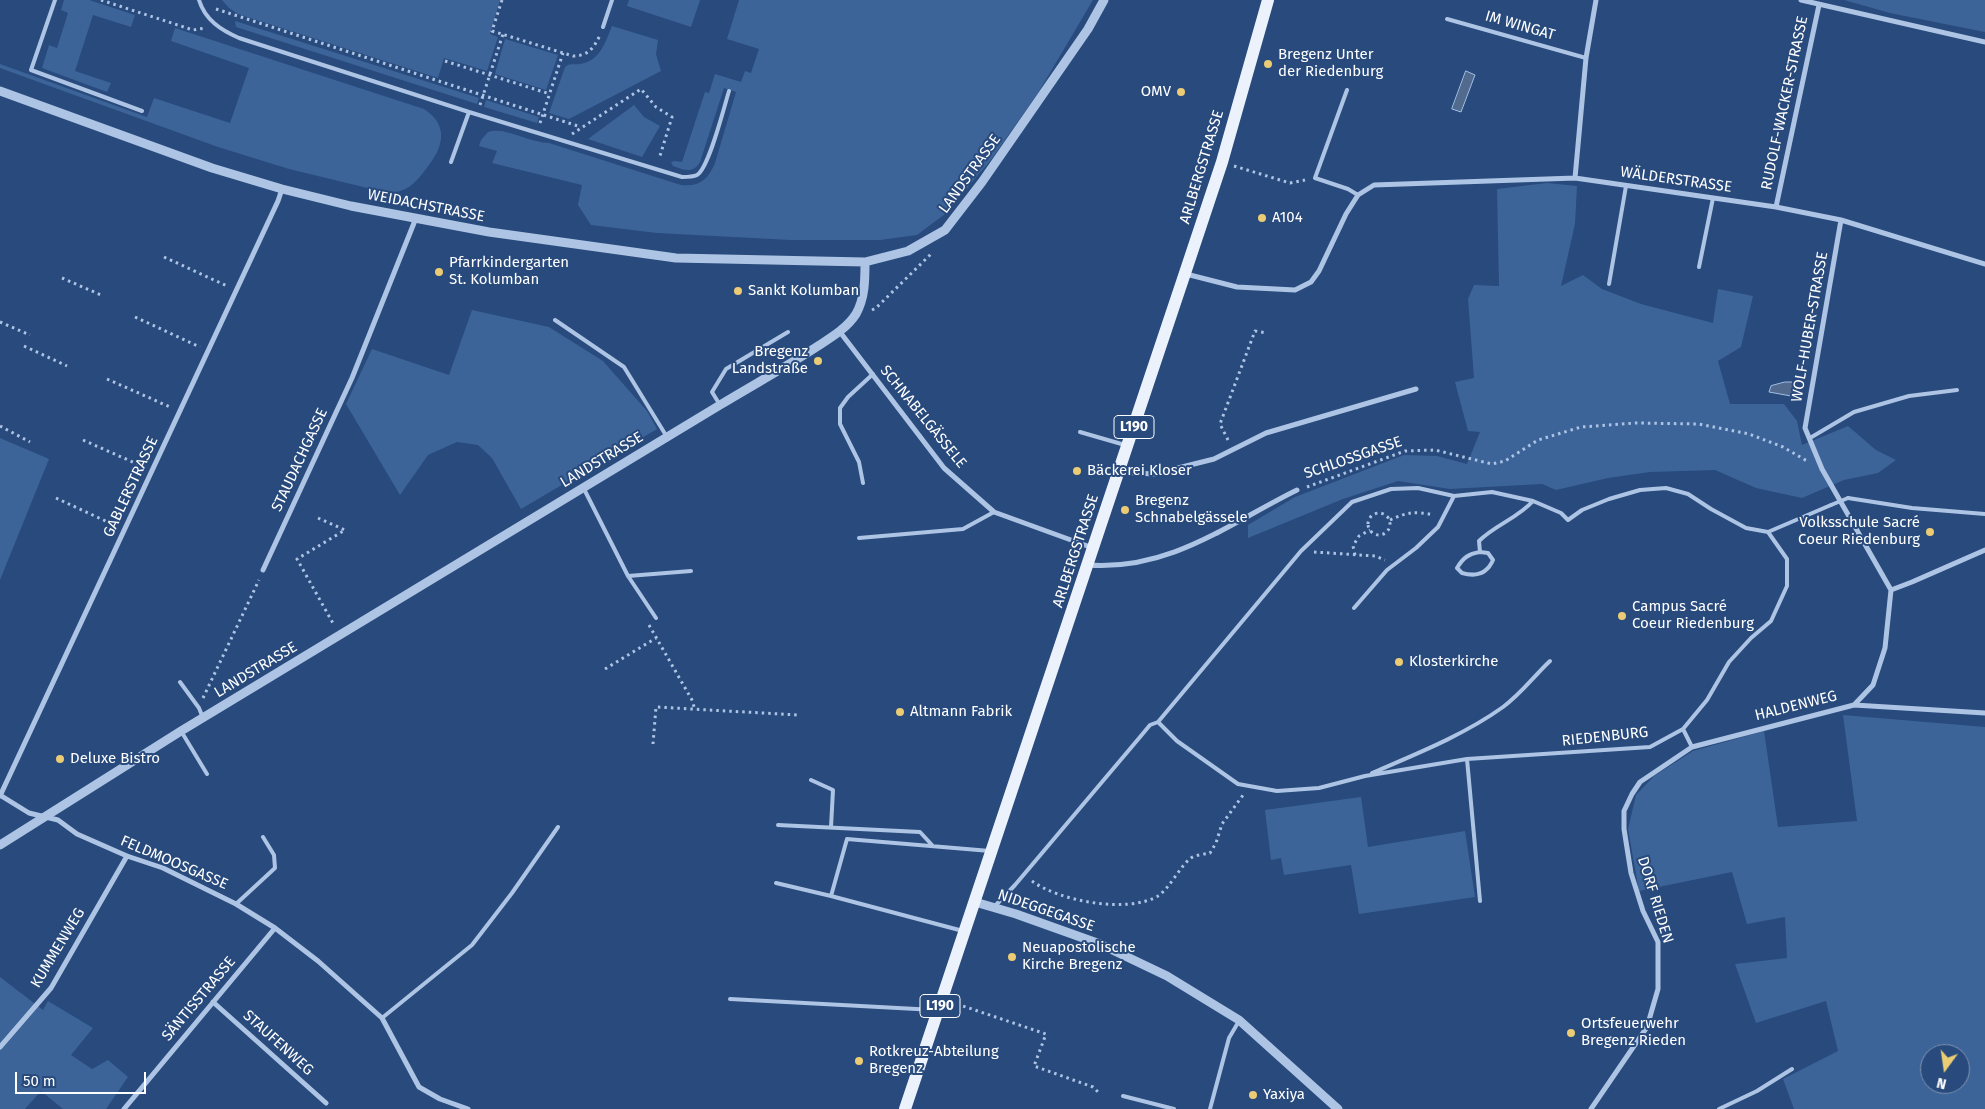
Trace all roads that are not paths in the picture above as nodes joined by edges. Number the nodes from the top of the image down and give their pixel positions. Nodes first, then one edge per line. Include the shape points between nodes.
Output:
1 (55, 0) edge
2 (612, 0) edge
3 (1104, 0) edge
4 (1268, 0) edge
5 (1596, 0) edge
6 (1801, 0) edge
7 (199, 2) edge
8 (1819, 5) junction
9 (1447, 19) dead end
10 (603, 27) road end
11 (1985, 42) edge
12 (1586, 58) junction
13 (1347, 90) dead end
14 (0, 91) edge
15 (729, 91) dead end
16 (142, 111) dead end
17 (469, 112) junction
18 (451, 162) dead end
19 (1575, 178) junction
20 (1626, 186) junction
21 (282, 189) junction
22 (1358, 196) junction
23 (1713, 198) junction
24 (1776, 207) junction
25 (416, 218) junction
26 (1841, 220) junction
27 (864, 262) junction
28 (1985, 264) edge
29 (1699, 267) dead end
30 (1185, 274) junction
31 (1609, 284) dead end
32 (555, 320) dead end
33 (788, 332) dead end
34 (840, 332) junction
35 (873, 374) junction
36 (1416, 389) dead end
37 (1957, 390) dead end
38 (720, 405) junction
39 (1080, 432) dead end
40 (667, 437) junction
41 (1810, 438) junction
42 (1128, 446) junction
43 (1119, 472) junction
44 (863, 483) dead end
45 (584, 488) junction
46 (1297, 490) road end
47 (1454, 496) junction
48 (1533, 501) junction
49 (994, 512) junction
50 (1985, 514) edge
51 (1768, 532) junction
52 (860, 538) dead end
53 (1094, 548) junction
54 (1985, 550) edge
55 (1480, 552) junction
56 (1088, 565) junction
57 (264, 570) road end
58 (691, 571) dead end
59 (628, 576) junction
60 (1891, 590) junction
61 (1354, 608) dead end
62 (656, 618) dead end
63 (1550, 661) dead end
64 (180, 682) dead end
65 (1854, 705) junction
66 (1985, 712) edge
67 (203, 719) junction
68 (1158, 722) junction
69 (1683, 729) junction
70 (181, 732) junction
71 (1692, 747) junction
72 (1467, 759) junction
73 (207, 774) dead end
74 (1364, 776) junction
75 (811, 780) dead end
76 (0, 796) edge
77 (44, 816) junction
78 (778, 825) dead end
79 (558, 827) dead end
80 (831, 828) junction
81 (1624, 829) joint
82 (263, 837) dead end
83 (0, 845) edge
84 (932, 845) junction
85 (992, 851) junction
86 (127, 856) junction
87 (776, 883) dead end
88 (831, 896) junction
89 (1480, 901) dead end
90 (975, 902) junction
91 (236, 904) junction
92 (994, 907) junction
93 (275, 928) junction
94 (965, 932) junction
95 (730, 999) dead end
96 (213, 1002) junction
97 (938, 1010) junction
98 (382, 1018) junction
99 (1239, 1020) junction
100 (0, 1047) edge
101 (1792, 1070) dead end
102 (1123, 1096) dead end
103 (326, 1103) dead end
104 (1332, 1107) edge
105 (124, 1109) edge
106 (468, 1109) edge
107 (904, 1109) edge
108 (1174, 1109) edge
109 (1210, 1109) edge
110 (1591, 1109) edge
111 (1718, 1109) edge

1 - 16 lane via 31,70
2 - 10 lane
3 - 27 street, LANDSTRASSE via 1088,29 946,230 908,251
4 - 30 main road, ARLBERGSTRASSE / L190 via 1222,162
5 - 12 street
6 - 8 street
7 - 17 lane via 214,24 239,38
8 - 11 street
8 - 24 street, RUDOLF-WACKER-STRASSE
9 - 12 lane, IM WINGAT
12 - 19 street
13 - 22 lane via 1315,178 1348,189
14 - 21 street, WEIDACHSTRASSE via 212,168
15 - 17 lane via 702,170 682,177
17 - 18 lane
19 - 20 street, WÄLDERSTRASSE
19 - 22 street, WÄLDERSTRASSE via 1374,185
20 - 23 street, WÄLDERSTRASSE
20 - 31 lane
21 - 25 street, WEIDACHSTRASSE
21 - 76 street, GABLERSTRASSE
22 - 30 street via 1319,271 1311,282 1295,290 1237,287
23 - 24 street, WÄLDERSTRASSE
23 - 29 lane
24 - 26 street, WÄLDERSTRASSE
25 - 27 street, WEIDACHSTRASSE via 566,244 676,258
25 - 57 street, STAUDACHGASSE via 352,378
26 - 28 street, WÄLDERSTRASSE
26 - 41 street, WOLF-HUBER-STRASSE via 1805,428
27 - 34 street, LANDSTRASSE via 865,287 855,316
30 - 42 main road, ARLBERGSTRASSE / L190
32 - 40 lane via 624,367
33 - 38 lane via 726,369 712,392
34 - 35 street, SCHNABELGÄSSELE
34 - 38 street, LANDSTRASSE
35 - 44 lane via 840,408 840,424 859,462
35 - 49 street, SCHNABELGÄSSELE via 944,468
36 - 43 street via 1266,433 1214,459 1154,474
37 - 41 lane via 1909,396 1854,412
38 - 40 street, LANDSTRASSE
39 - 42 lane
40 - 45 street, LANDSTRASSE
41 - 60 street via 1822,469
42 - 43 main road, ARLBERGSTRASSE / L190
43 - 53 main road, ARLBERGSTRASSE / L190
45 - 59 lane
45 - 67 street, LANDSTRASSE
46 - 56 street, SCHLOSSGASSE via 1172,554 1136,564
47 - 48 lane via 1492,492
47 - 61 lane via 1438,527 1387,570
47 - 68 lane via 1418,488 1391,489 1352,502 1301,551
48 - 51 lane via 1561,513 1568,520 1582,510 1609,499 1640,490 1666,488 1688,494 1746,528
48 - 55 lane via 1525,510 1490,530 1479,541
49 - 52 lane via 963,529
49 - 53 street, SCHNABELGÄSSELE
50 - 51 lane, bridge via 1912,508 1848,498
51 - 69 lane, RIEDENBURG via 1787,559 1787,586 1771,621 1729,662 1707,700
53 - 56 main road, ARLBERGSTRASSE / L190
54 - 60 street
55 - 55 lane via 1462,560 1458,568 1462,573 1479,575 1489,569 1493,560 1488,553
56 - 85 main road, ARLBERGSTRASSE / L190
58 - 59 lane
59 - 62 lane
60 - 65 street, HALDENWEG via 1884,648 1873,685
63 - 74 lane via 1502,708
64 - 67 lane
65 - 66 street
65 - 71 street, HALDENWEG
67 - 70 street, LANDSTRASSE
68 - 74 lane, RIEDENBURG via 1177,741 1238,784 1277,792 1310,789
68 - 92 lane via 1150,725 1140,736
69 - 71 lane
69 - 72 lane, RIEDENBURG via 1650,747
70 - 73 lane
70 - 77 street, LANDSTRASSE
71 - 81 street, HALDENWEG via 1640,782 1624,811
72 - 74 lane, RIEDENBURG
72 - 89 lane
75 - 80 lane via 834,790
76 - 77 street, FELDMOOSGASSE via 30,813
77 - 83 street, LANDSTRASSE
77 - 86 street, FELDMOOSGASSE
78 - 80 lane
79 - 98 lane via 472,945
80 - 84 lane via 920,832
81 - 110 street, DORF RIEDEN via 1631,873 1643,911 1658,942 1658,989 1647,1027
82 - 91 lane via 274,855 275,868
84 - 85 lane
84 - 88 lane via 847,839
85 - 90 main road, ARLBERGSTRASSE / L190
86 - 91 street, FELDMOOSGASSE via 163,868
86 - 100 street, KUMMENWEG via 51,988
87 - 88 lane
88 - 94 lane
90 - 92 street, NIDEGGEGASSE
90 - 94 main road, ARLBERGSTRASSE / L190
91 - 93 street, FELDMOOSGASSE
92 - 99 street, NIDEGGEGASSE via 1108,948 1167,976
93 - 96 street, SÄNTISSTRASSE
93 - 98 street, FELDMOOSGASSE
94 - 97 main road, ARLBERGSTRASSE / L190
95 - 97 lane
96 - 103 street, STAUFENWEG
96 - 105 street, SÄNTISSTRASSE
97 - 107 main road, ARLBERGSTRASSE / L190
98 - 106 street, FELDMOOSGASSE via 419,1087
99 - 104 street, NIDEGGEGASSE
99 - 109 lane via 1229,1038
101 - 111 lane
102 - 108 lane

